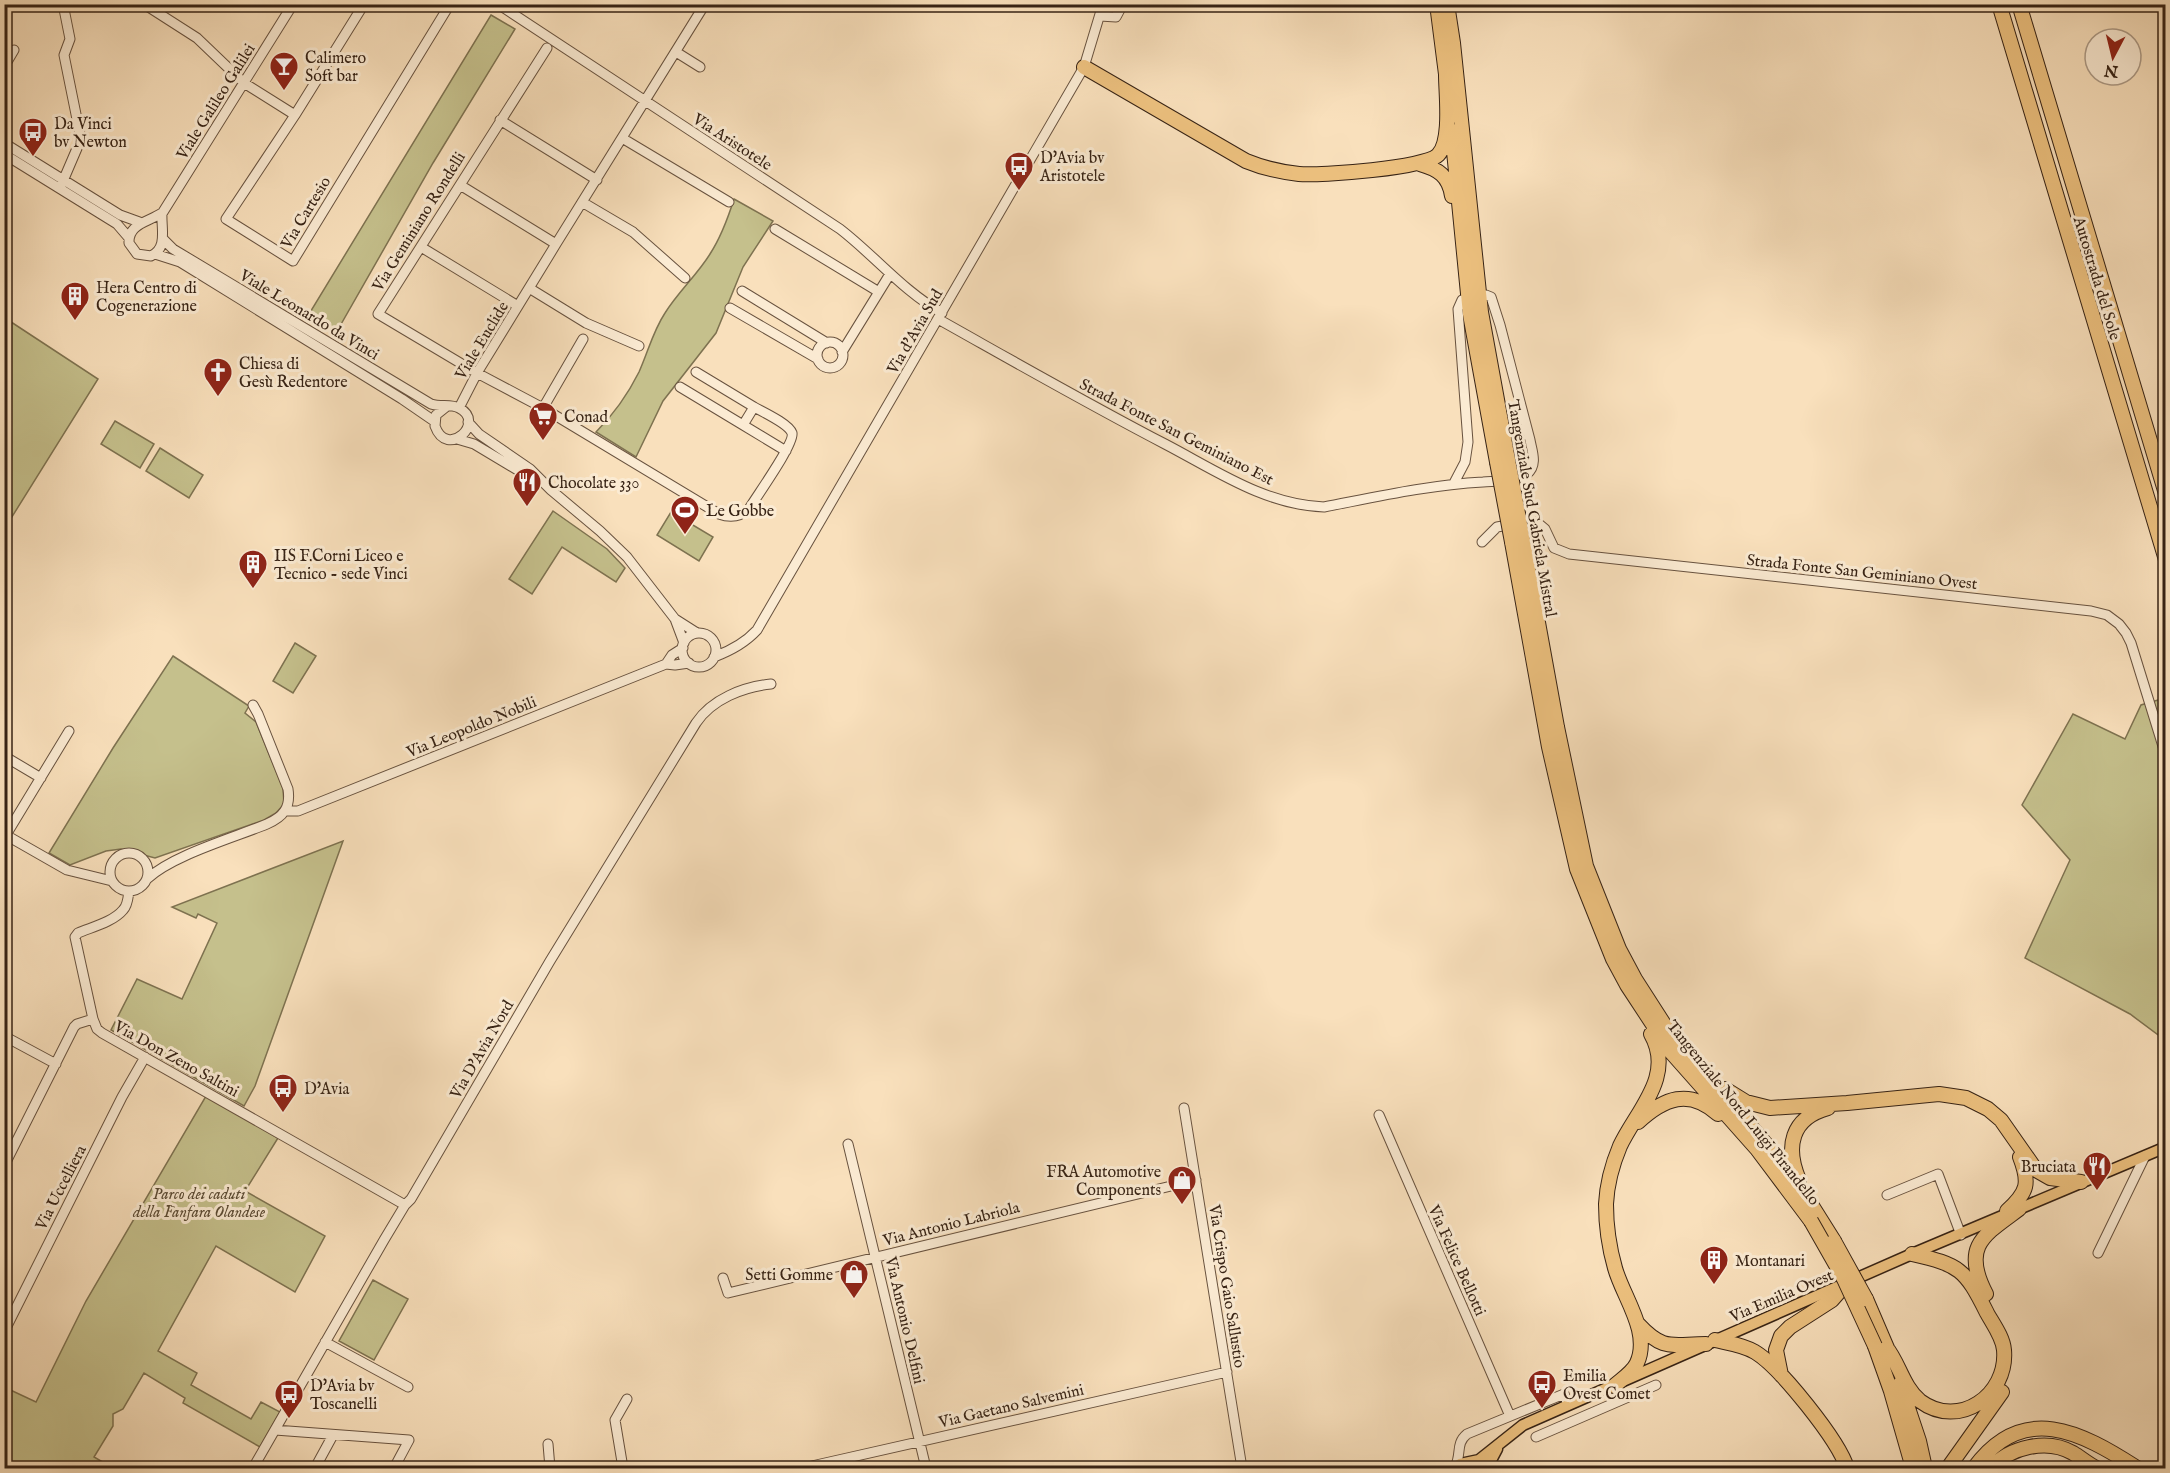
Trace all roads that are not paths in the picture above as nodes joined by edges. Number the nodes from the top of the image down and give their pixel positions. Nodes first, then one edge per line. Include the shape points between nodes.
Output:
1 (63, 4) edge
2 (144, 4) edge
3 (293, 4) edge
4 (364, 4) edge
5 (450, 4) edge
6 (498, 4) edge
7 (705, 4) edge
8 (1103, 4) edge
9 (1123, 4) edge
10 (1437, 4) edge
11 (1448, 4) edge
12 (1999, 4) edge
13 (2019, 4) edge
14 (1100, 16) junction
15 (547, 48) dead end
16 (14, 50) dead end
17 (676, 52) junction
18 (4, 67) edge
19 (700, 67) dead end
20 (1084, 67) junction
21 (1446, 75) junction
22 (244, 83) junction
23 (645, 101) junction
24 (295, 115) junction
25 (500, 120) junction
26 (622, 138) junction
27 (4, 143) edge
28 (4, 154) edge
29 (1420, 164) junction
30 (597, 180) junction
31 (62, 184) junction
32 (460, 185) junction
33 (582, 201) junction
34 (729, 202) dead end
35 (162, 213) junction
36 (144, 223) junction
37 (775, 229) dead end
38 (162, 236) junction
39 (129, 238) junction
40 (556, 244) junction
41 (421, 247) junction
42 (155, 254) junction
43 (890, 274) junction
44 (685, 278) dead end
45 (1466, 278) junction
46 (529, 288) junction
47 (742, 291) dead end
48 (879, 292) junction
49 (1486, 295) dead end
50 (1462, 300) dead end
51 (518, 306) junction
52 (730, 308) dead end
53 (940, 316) junction
54 (583, 339) dead end
55 (827, 343) junction
56 (639, 346) dead end
57 (842, 352) junction
58 (818, 360) junction
59 (696, 372) dead end
60 (477, 373) junction
61 (680, 387) dead end
62 (446, 407) junction
63 (754, 407) junction
64 (459, 408) junction
65 (543, 408) junction
66 (434, 421) junction
67 (468, 422) junction
68 (743, 425) junction
69 (457, 439) junction
70 (786, 451) junction
71 (1503, 461) junction
72 (1454, 483) junction
73 (551, 490) junction
74 (2166, 494) edge
75 (1517, 541) junction
76 (1482, 542) dead end
77 (2166, 560) edge
78 (675, 619) junction
79 (697, 633) junction
80 (714, 644) junction
81 (683, 645) junction
82 (733, 647) junction
83 (714, 657) junction
84 (689, 663) junction
85 (666, 664) junction
86 (771, 684) dead end
87 (253, 705) dead end
88 (69, 731) dead end
89 (4, 756) edge
90 (2166, 756) edge
91 (41, 778) junction
92 (286, 811) junction
93 (5, 834) edge
94 (178, 860) junction
95 (145, 862) junction
96 (111, 869) junction
97 (68, 870) junction
98 (147, 879) junction
99 (112, 880) junction
100 (129, 891) junction
101 (1625, 982) junction
102 (1649, 1001) joint
103 (93, 1019) junction
104 (1669, 1032) junction
105 (4, 1036) edge
106 (145, 1057) junction
107 (56, 1064) junction
108 (1847, 1103) junction
109 (1184, 1108) dead end
110 (1379, 1115) dead end
111 (1630, 1130) junction
112 (2012, 1135) junction
113 (848, 1144) dead end
114 (2164, 1145) edge
115 (1756, 1149) junction
116 (2145, 1156) junction
117 (4, 1166) edge
118 (1196, 1180) junction
119 (2081, 1182) junction
120 (1887, 1195) dead end
121 (1807, 1198) junction
122 (405, 1205) junction
123 (2019, 1209) junction
124 (1815, 1219) junction
125 (1998, 1219) junction
126 (1961, 1235) junction
127 (2098, 1253) dead end
128 (1912, 1254) junction
129 (876, 1257) junction
130 (723, 1278) dead end
131 (1846, 1284) junction
132 (1637, 1323) junction
133 (4, 1332) edge
134 (325, 1342) junction
135 (1711, 1342) junction
136 (1882, 1345) junction
137 (1227, 1372) junction
138 (1781, 1375) junction
139 (1656, 1385) dead end
140 (1614, 1386) junction
141 (408, 1387) dead end
142 (627, 1399) dead end
143 (1621, 1400) junction
144 (1568, 1406) junction
145 (1510, 1416) junction
146 (275, 1430) junction
147 (333, 1435) junction
148 (1536, 1437) dead end
149 (920, 1441) junction
150 (548, 1444) dead end
151 (1498, 1446) junction
152 (2083, 1463) edge
153 (1462, 1465) edge
154 (1915, 1467) edge
155 (253, 1468) edge
156 (315, 1468) edge
157 (394, 1468) edge
158 (550, 1468) edge
159 (623, 1468) edge
160 (803, 1468) edge
161 (926, 1468) edge
162 (1242, 1468) edge
163 (1487, 1468) edge
164 (1847, 1468) edge
165 (1947, 1468) edge
166 (1974, 1468) edge
167 (1991, 1468) edge
168 (2096, 1468) edge
169 (2137, 1468) edge

1 - 31 street via 70,39 64,55 81,139
2 - 22 street via 197,38
3 - 22 street, Viale Galileo Galilei
4 - 24 street, Via Cartesio
5 - 24 street, Via Cartesio via 293,261 225,219
6 - 23 street, Via Aristotele
7 - 17 street, Viale Euclide
8 - 14 street, Via d'Avia Sud
9 - 14 street via 1116,17
10 - 21 highway, Tangenziale Sud Gabriela Mistral
11 - 71 highway, Tangenziale Sud Gabriela Mistral via 1481,312
12 - 77 highway, Autostrada del Sole
13 - 74 highway, Autostrada del Sole
14 - 20 street, Via d'Avia Sud
15 - 25 street, Via Geminiano Rondelli
16 - 18 street
17 - 19 street
17 - 23 street, Viale Euclide
20 - 29 highway via 1232,154 1263,168 1320,174
20 - 53 street, Via d'Avia Sud
21 - 29 highway via 1444,146 1438,156
21 - 45 highway, Tangenziale Sud Gabriela Mistral
22 - 24 street
22 - 35 street, Viale Galileo Galilei
23 - 26 street, Viale Euclide
23 - 43 street, Via Aristotele via 840,229
25 - 30 street
25 - 32 street, Via Geminiano Rondelli
26 - 30 street, Viale Euclide
26 - 34 street
27 - 31 street
28 - 31 street
29 - 45 highway via 1438,170 1451,189
30 - 33 street, Viale Euclide
31 - 36 street via 120,215
31 - 39 street via 117,224
32 - 40 street
32 - 41 street, Via Geminiano Rondelli
33 - 40 street, Viale Euclide
33 - 44 street via 633,232
35 - 36 street
35 - 38 street
36 - 38 street via 155,225
36 - 39 street via 135,226
37 - 48 street
38 - 42 street via 162,245
38 - 62 street, Viale Leonardo da Vinci via 173,249 431,404
39 - 42 street via 137,254
40 - 46 street, Viale Euclide
41 - 51 street
41 - 60 street, Via Geminiano Rondelli via 378,314
42 - 66 street, Viale Leonardo da Vinci via 180,262
43 - 48 street
43 - 53 street, Via Aristotele
45 - 71 highway, Tangenziale Sud Gabriela Mistral via 1470,314
46 - 51 street, Viale Euclide
46 - 56 street via 586,323
47 - 55 street
48 - 57 street
49 - 72 street, Strada Fonte San Geminiano Est via 1491,297 1500,325 1533,465 1520,478
50 - 72 street via 1458,309 1468,442 1465,462
51 - 60 street, Viale Euclide
52 - 58 street
53 - 72 street, Strada Fonte San Geminiano Est via 1109,414 1264,495 1324,507
53 - 82 street, Via d'Avia Sud via 757,630
54 - 65 street
55 - 57 street via 838,345
55 - 58 street via 818,350
57 - 58 street via 842,360 836,366 823,366
59 - 63 street
60 - 64 street, Viale Euclide
60 - 65 street
61 - 68 street
62 - 64 street
62 - 66 street
63 - 68 street
63 - 70 street via 789,429 792,439
64 - 67 street
65 - 70 street via 723,516 740,515 749,509
66 - 69 street via 441,437
67 - 69 street
67 - 73 street
68 - 70 street
69 - 73 street via 474,444
71 - 75 highway, Tangenziale Sud Gabriela Mistral, bridge
73 - 78 street via 616,546
75 - 101 highway, Tangenziale Sud Gabriela Mistral via 1549,747 1577,869 1592,912
75 - 102 highway, Tangenziale Sud Gabriela Mistral via 1586,866 1619,949
76 - 90 street, Strada Fonte San Geminiano Ovest via 1497,527 1531,521 1545,529 1554,548 1569,554 2106,615 2120,624 2131,643
78 - 79 street
78 - 81 street
79 - 80 street via 709,637
79 - 81 street
80 - 82 street
80 - 83 street
81 - 84 street
81 - 85 street, Via Leopoldo Nobili
82 - 83 street, Via d'Avia Sud
83 - 84 street via 705,665
84 - 85 street, Via Leopoldo Nobili
85 - 92 street, Via Leopoldo Nobili via 305,808
86 - 122 street, Via D'Avia Nord via 749,688 717,702 700,717
87 - 92 street via 288,789
88 - 91 street
89 - 91 street
91 - 93 street
92 - 94 street, Via Leopoldo Nobili via 267,824
93 - 97 street
94 - 95 street, Via Leopoldo Nobili
94 - 98 street, Via Leopoldo Nobili
95 - 96 street via 137,855 126,854 116,859
95 - 98 street
96 - 97 street via 89,873
96 - 99 street
97 - 99 street
98 - 100 street via 140,888
99 - 100 street
100 - 103 street via 123,911 75,937
101 - 111 highway via 1630,1000 1656,1044 1659,1063 1654,1089
101 - 115 highway, Tangenziale Nord Luigi Pirandello via 1684,1068
102 - 104 highway, Tangenziale Nord Luigi Pirandello
103 - 106 street, Via Don Zeno Saltini via 102,1033
103 - 107 street, Via Don Zeno Saltini via 74,1027
104 - 108 highway via 1729,1093 1746,1102 1779,1108
104 - 121 highway, Tangenziale Nord Luigi Pirandello via 1764,1140
105 - 107 street
106 - 122 street, Via Don Zeno Saltini
106 - 133 street, Via Uccelliera
107 - 117 street, Via Don Zeno Saltini
108 - 112 highway via 1939,1094 1958,1096 1988,1109
108 - 121 highway via 1817,1111 1795,1134 1792,1160
109 - 118 street, Via Crispo Gaio Sallustio
110 - 145 street, Via Felice Bellotti
111 - 115 highway via 1659,1105 1687,1099 1711,1108
111 - 132 highway via 1611,1173 1606,1210 1610,1249
112 - 119 highway via 2043,1175
112 - 125 highway via 2024,1168 2026,1187 2021,1198
113 - 129 street, Via Antonio Delfini
114 - 116 main road, Via Emilia Ovest
115 - 124 highway, Tangenziale Nord Luigi Pirandello
116 - 119 main road, Via Emilia Ovest
116 - 127 street
118 - 129 street, Via Antonio Labriola
118 - 137 street, Via Crispo Gaio Sallustio
119 - 123 main road, Via Emilia Ovest
120 - 126 street via 1938,1174
121 - 124 highway, Tangenziale Nord Luigi Pirandello
122 - 134 street, Via D'Avia Nord
123 - 125 main road, Via Emilia Ovest
123 - 165 highway via 1981,1238 1976,1258 1983,1290 2011,1345 2011,1374
124 - 136 highway, Tangenziale Nord Luigi Pirandello, bridge
125 - 126 main road, Via Emilia Ovest
126 - 128 main road, Via Emilia Ovest
128 - 131 main road, Via Emilia Ovest
128 - 136 highway via 1953,1265 1975,1288 2004,1346 2002,1373 1994,1389 1977,1405 1942,1410 1930,1407 1913,1394 1896,1359
129 - 130 street, Via Antonio Labriola via 728,1293
129 - 149 street, Via Antonio Delfini
131 - 135 main road, Via Emilia Ovest
131 - 138 highway via 1832,1300 1781,1336 1776,1350
132 - 135 highway via 1664,1344
132 - 140 highway via 1641,1342 1636,1365
134 - 141 street
134 - 146 street, Via D'Avia Nord
135 - 138 highway via 1748,1348
135 - 140 main road, Via Emilia Ovest
136 - 154 highway, Tangenziale Nord Luigi Pirandello via 1891,1391
137 - 149 street, Via Gaetano Salvemini
137 - 162 street, Via Crispo Gaio Sallustio
138 - 164 highway via 1836,1443
139 - 143 street
140 - 143 street
140 - 144 main road, Via Emilia Ovest
142 - 159 street via 615,1420
143 - 148 street
144 - 145 street via 1563,1394
144 - 151 main road, Via Emilia Ovest via 1523,1425
145 - 153 street via 1467,1434 1460,1443
146 - 147 street
146 - 155 street, Via D'Avia Nord
147 - 156 street
147 - 157 street via 409,1440
149 - 160 street, Via Gaetano Salvemini
149 - 161 street, Via Antonio Delfini
150 - 158 street
151 - 153 main road, Via Emilia Ovest via 1479,1460
151 - 163 main road, Via Emilia Ovest
152 - 167 highway via 2072,1453 2054,1446 2037,1446 2014,1452
152 - 168 highway
166 - 169 highway via 1984,1454 2006,1438 2049,1428 2098,1444

